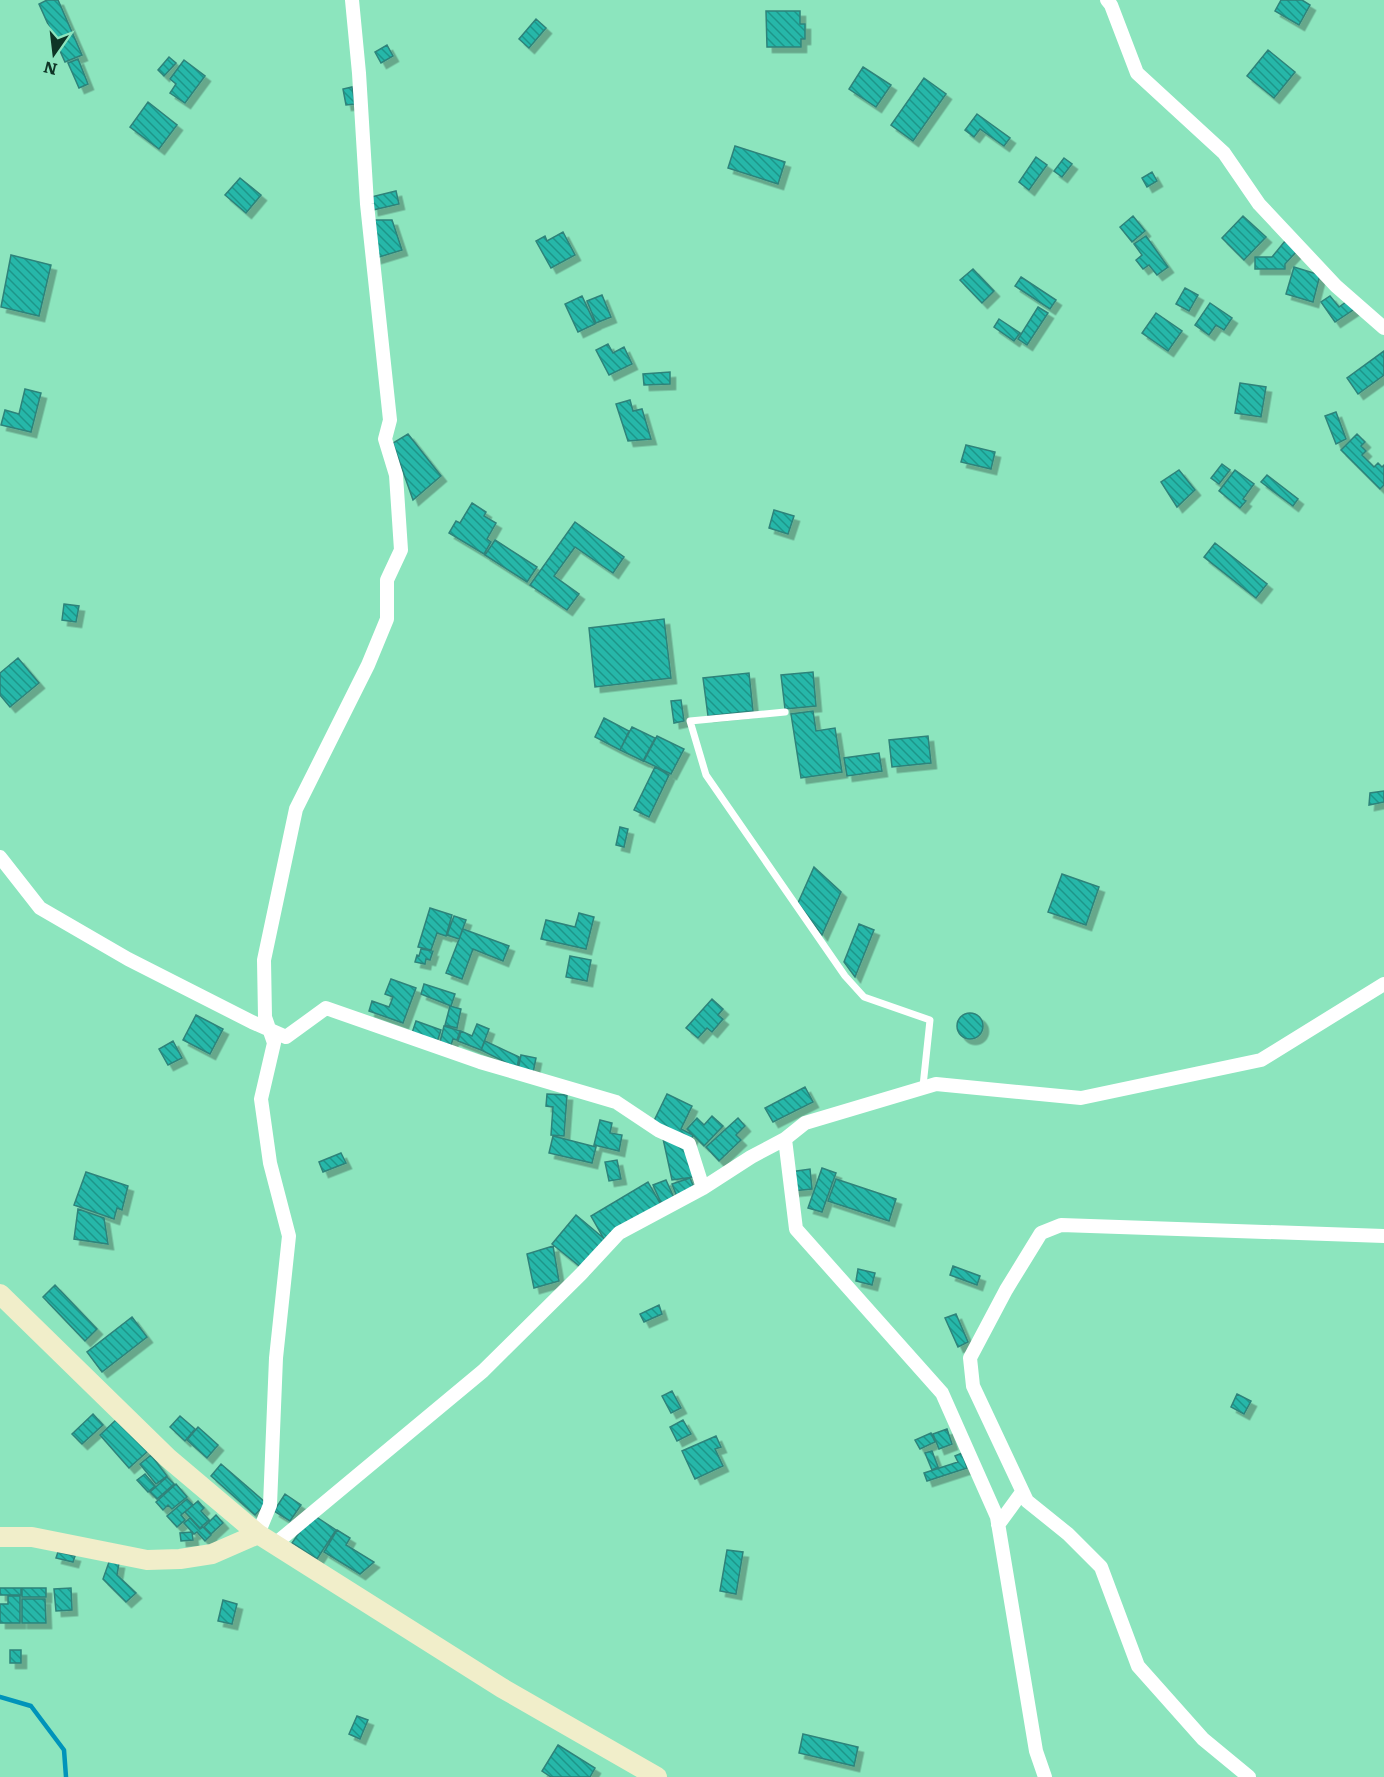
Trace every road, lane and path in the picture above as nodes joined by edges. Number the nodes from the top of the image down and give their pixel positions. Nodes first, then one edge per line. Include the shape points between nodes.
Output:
1 (352, 0) edge
2 (1107, 0) edge
3 (1384, 328) edge
4 (785, 712) dead end
5 (0, 857) edge
6 (1384, 984) edge
7 (269, 1029) junction
8 (923, 1086) junction
9 (785, 1139) junction
10 (703, 1188) junction
11 (1384, 1236) edge
12 (0, 1294) edge
13 (1022, 1492) junction
14 (999, 1526) junction
15 (0, 1538) edge
16 (267, 1539) junction
17 (657, 1777) edge
18 (1046, 1777) edge
19 (1249, 1777) edge

1 - 7 street via 390,420 385,439 396,475 401,550 387,580 387,619 296,809 264,960 265,1017
2 - 3 street via 1137,73 1224,153 1259,204 1336,286
4 - 8 lane via 690,721 706,775 864,998 930,1020
5 - 7 street via 40,908 128,959
6 - 8 street via 1261,1060 1081,1098
7 - 10 street via 286,1037 326,1008 480,1062 616,1102 658,1130 689,1144
7 - 16 street via 274,1043 261,1099 270,1163 290,1236 276,1358
8 - 9 street via 805,1123
9 - 10 street
9 - 14 street via 796,1229 942,1393
10 - 16 street via 619,1233 483,1371
11 - 13 street via 1061,1225 1041,1233 970,1358 973,1386
12 - 16 main road via 168,1458
13 - 14 street
13 - 19 street via 1026,1501 1101,1567 1138,1666 1203,1739
14 - 18 street via 1036,1750
15 - 16 main road via 32,1538 147,1560 212,1554
16 - 17 main road via 502,1688

